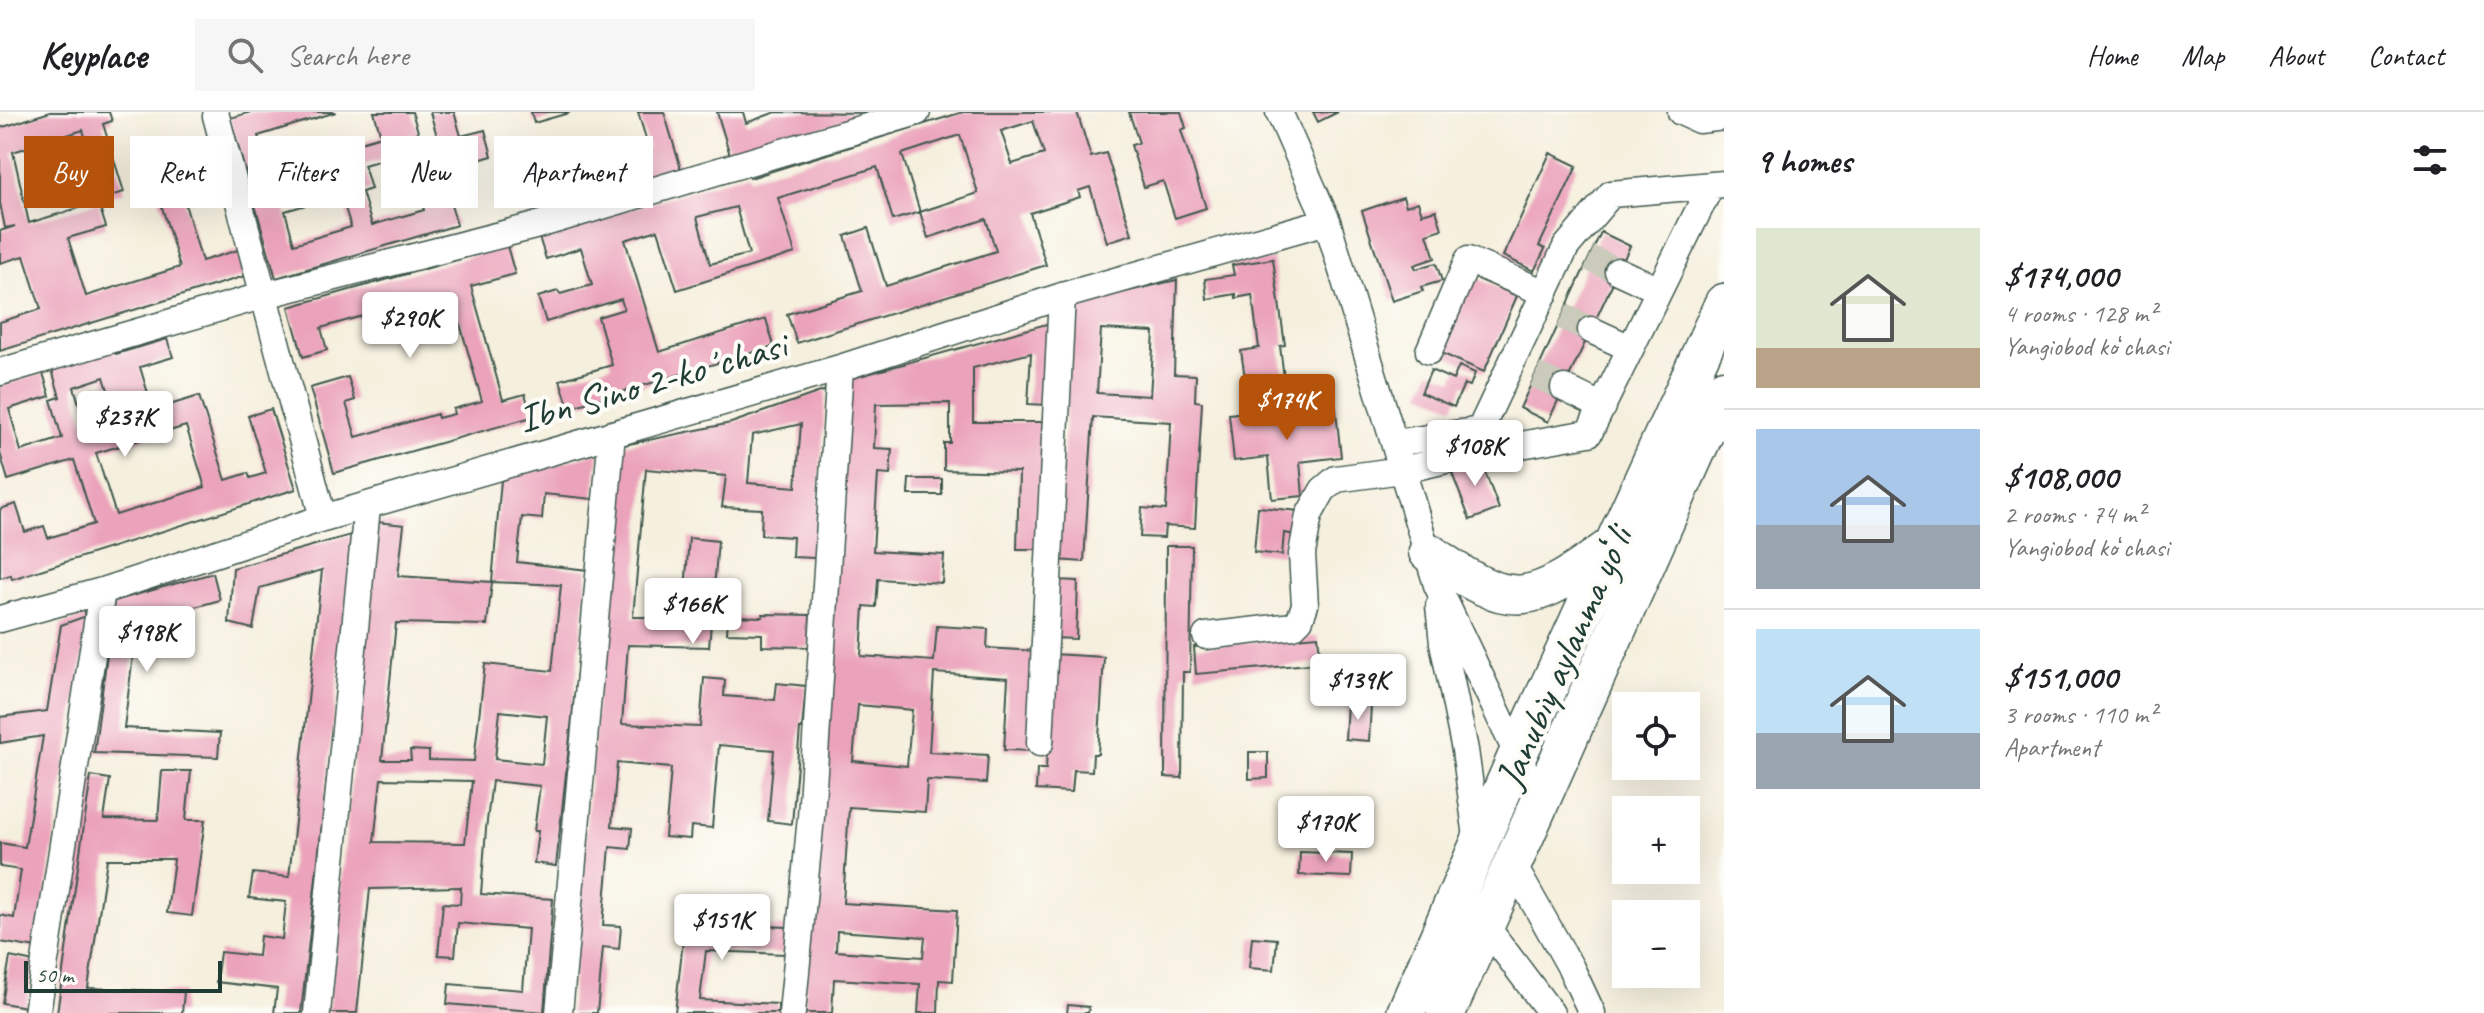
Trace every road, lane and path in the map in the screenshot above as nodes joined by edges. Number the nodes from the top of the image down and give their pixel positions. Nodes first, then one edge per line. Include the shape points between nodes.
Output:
1 (917, 112) edge
2 (1279, 112) edge
3 (1681, 112) edge
4 (220, 113) edge
5 (1724, 117) edge
6 (1718, 184) edge
7 (1327, 221) junction
8 (1618, 271) tunnel mouth
9 (1659, 290) junction
10 (265, 295) junction
11 (1062, 296) junction
12 (1724, 303) edge
13 (1549, 305) junction
14 (1591, 330) tunnel mouth
15 (1630, 348) junction
16 (1429, 351) dead end
17 (840, 368) junction
18 (0, 372) edge
19 (1564, 388) tunnel mouth
20 (1724, 389) edge
21 (1603, 407) junction
22 (612, 434) junction
23 (1395, 443) junction
24 (1402, 470) junction
25 (367, 507) junction
26 (323, 518) junction
27 (1614, 544) junction
28 (1432, 569) junction
29 (102, 591) junction
30 (0, 619) edge
31 (1206, 636) dead end
32 (1040, 743) dead end
33 (1518, 754) junction
34 (1541, 804) junction
35 (1478, 846) junction
36 (1513, 865) junction
37 (1485, 925) junction
38 (37, 1013) edge
39 (317, 1013) edge
40 (559, 1013) edge
41 (792, 1013) edge
42 (1406, 1013) edge
43 (1446, 1013) edge
44 (1551, 1013) edge
45 (1592, 1013) edge

1 - 10 street via 531,227
2 - 7 street
3 - 5 street via 1699,120
4 - 10 street
6 - 9 street
6 - 13 street via 1611,194
7 - 11 street, Ibn Sino 2-koʼchasi
7 - 23 street
8 - 9 street
9 - 15 street
10 - 18 street
10 - 26 street
11 - 17 street, Ibn Sino 2-koʼchasi
11 - 32 street
12 - 27 highway, Janubiy aylanma yoʻli
13 - 16 street via 1468,260
13 - 23 street via 1523,369 1480,430
14 - 15 street
15 - 21 street
17 - 22 street, Ibn Sino 2-koʼchasi
17 - 41 street via 811,817
19 - 21 street
20 - 34 highway, Janubiy aylanma yoʻli
21 - 24 street via 1589,433
22 - 25 street, Ibn Sino 2-koʼchasi
22 - 40 street
23 - 24 street
24 - 28 street
24 - 31 street via 1336,479 1323,490 1309,515 1302,554 1305,605 1293,626
25 - 26 street, Ibn Sino 2-koʼchasi
25 - 39 street
26 - 29 street, Ibn Sino 2-koʼchasi
27 - 28 highway via 1566,580 1530,594 1497,593
27 - 33 highway, Janubiy aylanma yoʻli
28 - 33 street
28 - 35 street
29 - 30 street, Ibn Sino 2-koʼchasi
29 - 38 street
33 - 34 street
33 - 35 highway, Janubiy aylanma yoʻli
34 - 36 highway, Janubiy aylanma yoʻli
35 - 37 street
35 - 42 highway, Janubiy aylanma yoʻli
36 - 37 highway, Janubiy aylanma yoʻli
36 - 45 street
37 - 43 highway, Janubiy aylanma yoʻli
37 - 44 street

